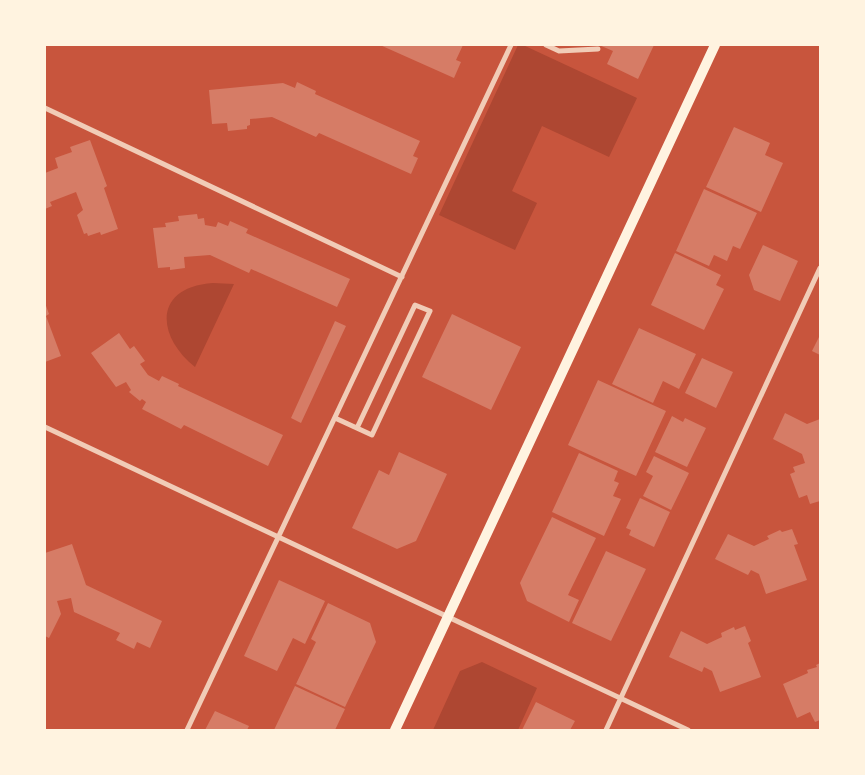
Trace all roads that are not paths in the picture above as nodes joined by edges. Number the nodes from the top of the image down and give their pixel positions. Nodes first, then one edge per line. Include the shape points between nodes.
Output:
1 (512, 45) edge
2 (546, 45) edge
3 (715, 45) edge
4 (598, 49) dead end
5 (45, 108) edge
6 (820, 268) edge
7 (402, 276) junction
8 (335, 418) junction
9 (45, 427) edge
10 (357, 428) junction
11 (278, 538) junction
12 (447, 618) junction
13 (620, 698) junction
14 (188, 730) edge
15 (394, 730) edge
16 (606, 730) edge
17 (688, 730) edge

1 - 7 street
2 - 4 street via 559,51
3 - 12 main road
5 - 7 street
6 - 13 street
7 - 8 street
8 - 10 street
8 - 11 street
9 - 11 street
10 - 10 street via 372,435 430,311 415,304
11 - 12 street
11 - 14 street
12 - 13 street
12 - 15 main road
13 - 16 street
13 - 17 street

